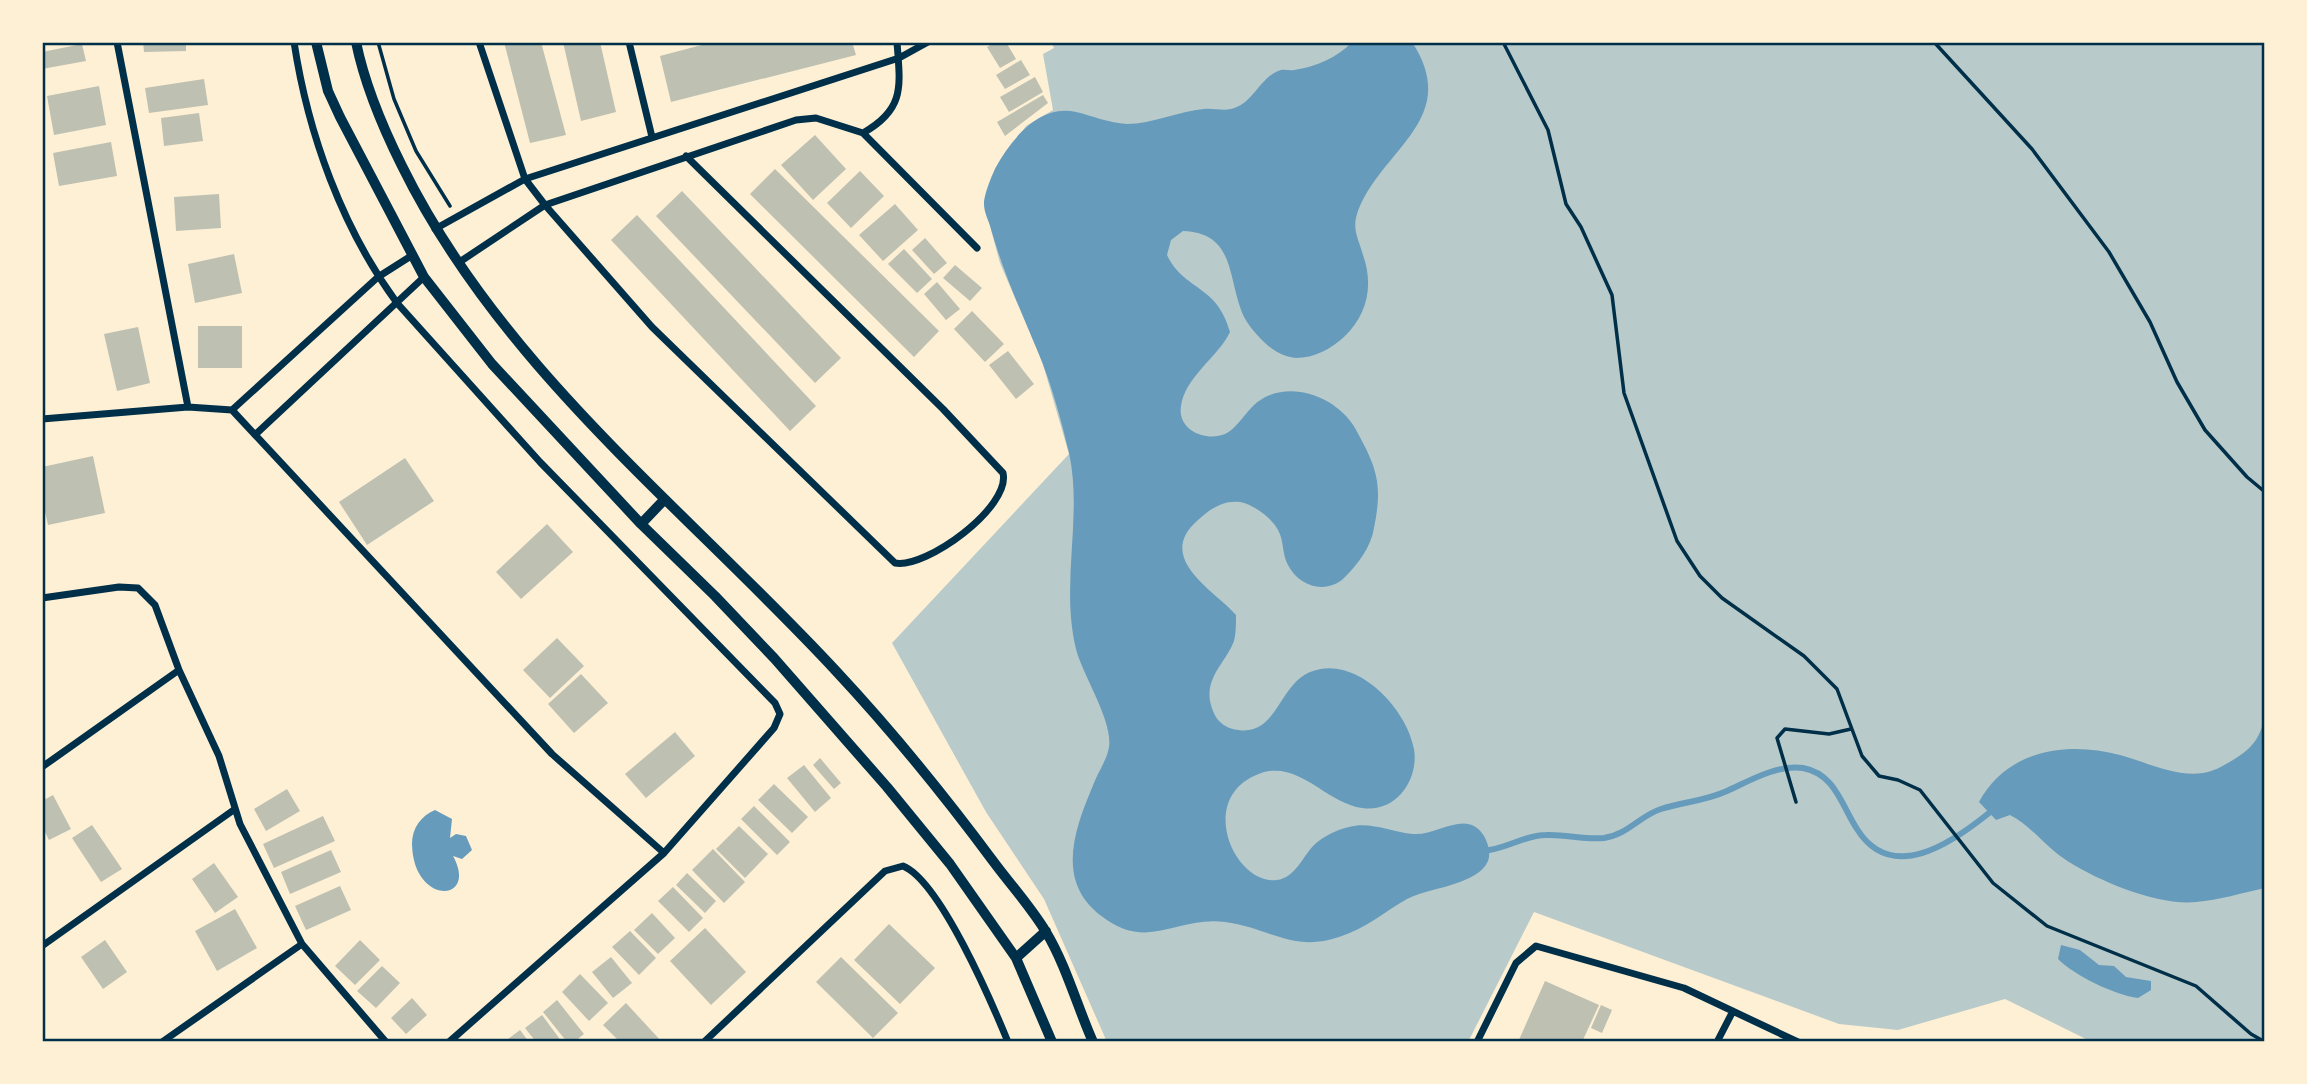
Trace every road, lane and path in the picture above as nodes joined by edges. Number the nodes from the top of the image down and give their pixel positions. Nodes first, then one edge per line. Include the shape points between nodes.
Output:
1 (117, 42) edge
2 (294, 42) edge
3 (316, 42) edge
4 (356, 42) edge
5 (378, 42) edge
6 (479, 42) edge
7 (629, 42) edge
8 (897, 42) edge
9 (928, 42) edge
10 (1503, 42) edge
11 (1934, 42) edge
12 (898, 58) junction
13 (863, 133) junction
14 (652, 137) junction
15 (686, 156) junction
16 (525, 179) junction
17 (545, 205) junction
18 (456, 217) junction
19 (435, 229) junction
20 (977, 248) dead end
21 (411, 256) junction
22 (457, 263) junction
23 (378, 277) junction
24 (424, 277) junction
25 (397, 303) junction
26 (188, 407) junction
27 (232, 410) junction
28 (42, 419) edge
29 (256, 434) junction
30 (2265, 492) edge
31 (663, 501) junction
32 (641, 524) junction
33 (42, 598) edge
34 (179, 670) junction
35 (1852, 729) junction
36 (42, 767) edge
37 (1796, 802) dead end
38 (235, 809) junction
39 (664, 853) junction
40 (1046, 931) junction
41 (302, 944) junction
42 (42, 946) edge
43 (1016, 958) junction
44 (1733, 1011) junction
45 (162, 1042) edge
46 (386, 1042) edge
47 (449, 1042) edge
48 (704, 1042) edge
49 (1008, 1042) edge
50 (1052, 1042) edge
51 (1093, 1042) edge
52 (1477, 1042) edge
53 (1717, 1042) edge
54 (1798, 1042) edge
55 (2265, 1042) edge

1 - 26 street
2 - 23 street via 300,81 332,185
3 - 21 street via 336,108
4 - 19 street via 363,77
5 - 18 path via 394,99 416,151
6 - 16 street
7 - 14 street
8 - 12 street
9 - 12 street
10 - 35 path via 1548,130 1566,204 1612,295 1624,393 1677,541 1700,576 1722,598 1804,656 1837,689
11 - 30 path via 2032,149 2109,252 2205,430
12 - 13 street via 901,89 897,101 887,116
12 - 14 street
13 - 15 street via 806,117
13 - 20 street
14 - 16 street
15 - 17 street
15 - 17 street via 1003,472 994,501 952,541 921,560 895,563 652,327
16 - 17 street
16 - 18 street
17 - 22 street
18 - 19 street
19 - 22 street
21 - 23 street
21 - 24 street
22 - 31 street via 515,340
23 - 25 street
23 - 27 street
24 - 25 street
24 - 32 street via 492,364
25 - 29 street
25 - 39 street via 540,462 775,703 780,714 774,728
26 - 27 street
26 - 28 street
27 - 29 street
29 - 39 street via 552,754
31 - 32 street
31 - 40 street via 835,670 944,794
32 - 43 street via 732,613 887,787 950,864
33 - 34 street via 138,588 155,605
34 - 36 street
34 - 38 street via 219,756
35 - 37 path via 1829,734 1785,729 1777,738
35 - 55 path via 1862,756 1879,776 1920,790 1993,883 2048,926 2196,986
38 - 41 street
38 - 42 street
39 - 47 street
40 - 43 street
40 - 51 street
41 - 45 street
41 - 46 street
43 - 50 street
44 - 52 street via 1684,988 1536,946 1516,963
44 - 53 street
44 - 54 street
48 - 49 street via 885,871 903,866 920,877 988,993

